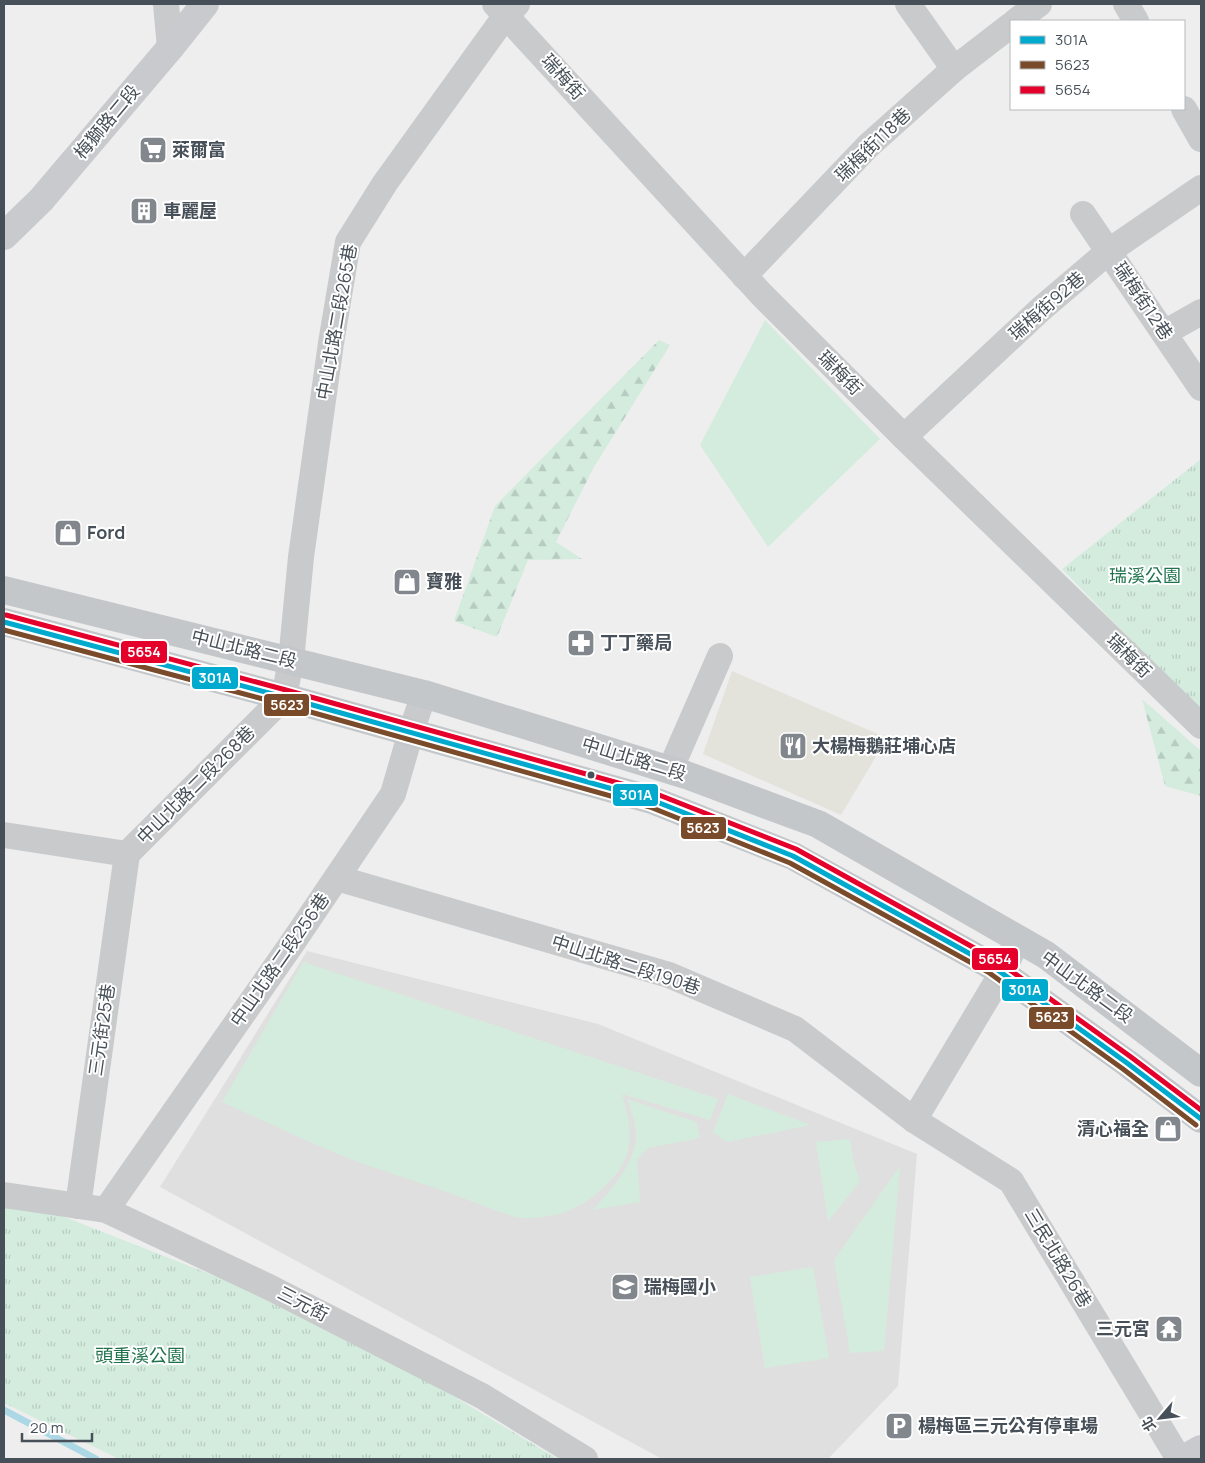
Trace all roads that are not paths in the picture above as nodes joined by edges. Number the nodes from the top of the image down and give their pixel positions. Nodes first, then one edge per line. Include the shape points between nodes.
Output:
1 (166, 4) edge
2 (205, 4) edge
3 (908, 4) edge
4 (1039, 4) edge
5 (1126, 4) edge
6 (506, 7) edge
7 (1017, 20) edge
8 (1135, 20) edge
9 (1010, 26) edge
10 (170, 48) junction
11 (954, 69) junction
12 (1185, 110) edge
13 (1201, 140) edge
14 (1201, 188) edge
15 (1083, 214) dead end
16 (8, 224) edge
17 (1109, 251) junction
18 (744, 276) junction
19 (1201, 312) edge
20 (1164, 333) junction
21 (1201, 388) edge
22 (904, 437) junction
23 (4, 590) edge
24 (4, 622) edge
25 (720, 656) dead end
26 (291, 661) junction
27 (424, 694) junction
28 (284, 697) junction
29 (1201, 726) edge
30 (410, 732) junction
31 (670, 770) junction
32 (4, 835) edge
33 (127, 854) junction
34 (337, 878) junction
35 (1018, 940) junction
36 (1002, 973) junction
37 (1201, 1072) edge
38 (1201, 1119) edge
39 (914, 1120) junction
40 (4, 1195) edge
41 (78, 1206) junction
42 (106, 1210) junction
43 (1201, 1449) edge
44 (585, 1459) edge
45 (1179, 1459) edge
46 (1183, 1459) edge

1 - 10 street
2 - 10 street, 梅獅路二段
3 - 11 street
4 - 7 street
5 - 8 street
6 - 18 street, 瑞梅街
6 - 26 street, 中山北路二段265巷 via 348,242 301,557
9 - 11 street, 瑞梅街118巷
10 - 16 street, 梅獅路二段 via 41,200
11 - 18 street, 瑞梅街118巷 via 868,146
12 - 13 street
14 - 17 street, 瑞梅街92巷
15 - 17 street, 瑞梅街12巷
17 - 20 street, 瑞梅街12巷
17 - 22 street, 瑞梅街92巷 via 1041,309
18 - 22 street, 瑞梅街
19 - 20 street
20 - 21 street, 瑞梅街12巷
22 - 29 street, 瑞梅街
23 - 26 main road, 中山北路二段
24 - 28 main road, 中山北路二段
25 - 31 street
26 - 27 main road, 中山北路二段
26 - 28 street
27 - 30 street, 中山北路二段256巷
27 - 31 main road, 中山北路二段
28 - 30 main road, 中山北路二段
28 - 33 street, 中山北路二段268巷
30 - 34 street, 中山北路二段256巷 via 393,794
30 - 36 main road, 中山北路二段 via 652,800 793,856
31 - 35 main road, 中山北路二段 via 818,824
32 - 33 street, 中山北路二段268巷
33 - 41 street, 三元街25巷
34 - 39 street, 中山北路二段190巷 via 669,974 795,1029
34 - 42 street, 中山北路二段256巷
35 - 36 street
35 - 37 main road, 中山北路二段 via 1046,955
36 - 38 main road, 中山北路二段
36 - 39 street
39 - 45 street, 三民北路26巷 via 1011,1181
40 - 41 street, 三元街
41 - 42 street, 三元街
42 - 44 street, 三元街 via 271,1288 482,1396
43 - 46 street

